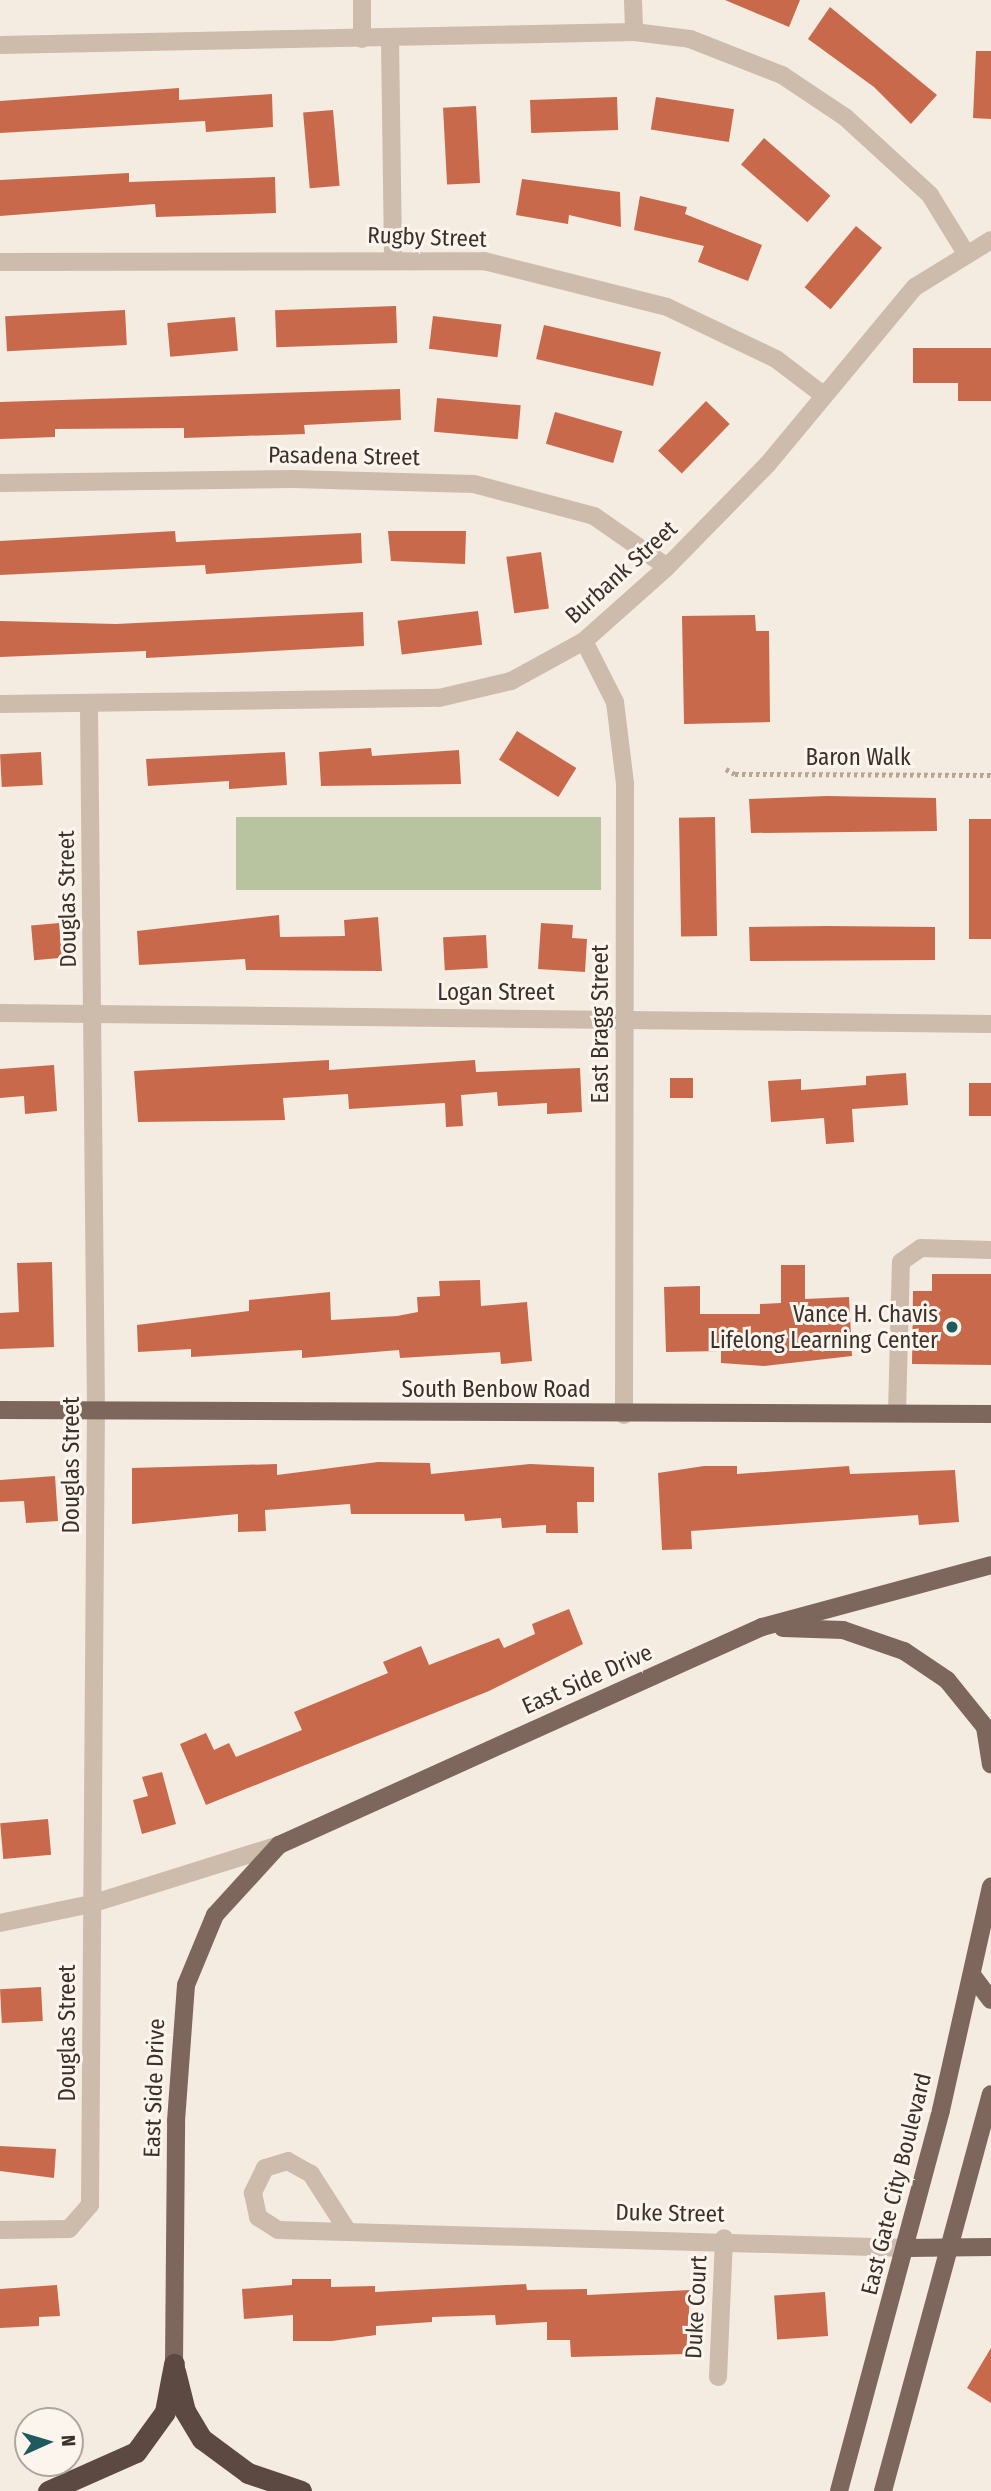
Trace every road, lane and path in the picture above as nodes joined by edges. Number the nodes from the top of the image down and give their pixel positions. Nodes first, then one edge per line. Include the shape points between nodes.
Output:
1 (362, 0) edge
2 (633, 0) edge
3 (634, 32) junction
4 (362, 39) junction
5 (390, 39) junction
6 (0, 45) edge
7 (991, 240) edge
8 (965, 252) junction
9 (393, 259) junction
10 (0, 262) edge
11 (822, 394) junction
12 (0, 483) edge
13 (667, 567) junction
14 (584, 641) junction
15 (0, 704) edge
16 (89, 704) junction
17 (726, 769) dead end
18 (991, 775) edge
19 (0, 1013) edge
20 (93, 1014) junction
21 (625, 1018) junction
22 (991, 1024) edge
23 (991, 1250) edge
24 (0, 1410) edge
25 (96, 1411) junction
26 (897, 1413) junction
27 (991, 1414) edge
28 (624, 1415) junction
29 (991, 1564) edge
30 (762, 1627) junction
31 (991, 1765) edge
32 (279, 1845) junction
33 (991, 1887) edge
34 (91, 1904) junction
35 (0, 1923) edge
36 (972, 1975) junction
37 (991, 2000) edge
38 (991, 2094) edge
39 (0, 2230) edge
40 (347, 2230) junction
41 (724, 2238) junction
42 (952, 2247) junction
43 (991, 2247) edge
44 (907, 2248) junction
45 (174, 2364) junction
46 (718, 2377) dead end
47 (48, 2491) edge
48 (301, 2491) edge
49 (839, 2491) edge
50 (883, 2491) edge

1 - 4 street
2 - 3 street
3 - 5 street
3 - 8 street via 733,51 845,117 930,195
4 - 5 street
4 - 6 street
5 - 9 street
7 - 8 street, Burbank Street
8 - 11 street, Burbank Street via 915,287
9 - 10 street, Rugby Street
9 - 11 street, Rugby Street via 484,261 667,307 776,359
11 - 13 street, Burbank Street via 767,465
12 - 13 street, Pasadena Street via 293,478 474,484 594,516
13 - 14 street, Burbank Street
14 - 16 street, Burbank Street via 511,681 439,698
14 - 21 street, East Bragg Street via 615,702 621,734
15 - 16 street, Burbank Street
16 - 20 street, Douglas Street
17 - 18 path, Baron Walk via 735,774
19 - 20 street, Logan Street
20 - 21 street, Logan Street
20 - 25 street, Douglas Street
21 - 22 street, Logan Street
21 - 28 street, East Bragg Street
23 - 26 street via 921,1248 901,1262
24 - 25 main road, South Benbow Road
25 - 28 main road, South Benbow Road
25 - 34 street, Douglas Street
26 - 27 main road, South Benbow Road
26 - 28 main road, South Benbow Road
29 - 30 main road, East Side Drive
30 - 31 main road via 843,1630 904,1651 947,1680 985,1727
30 - 32 main road, East Side Drive
32 - 34 street, East Side Drive
32 - 45 main road, East Side Drive via 215,1915 186,1985 176,2121
33 - 36 main road, East Gate City Boulevard
34 - 35 street, East Side Drive
34 - 39 street, Douglas Street via 90,2205 79,2224 61,2231
36 - 37 main road
36 - 44 main road, East Gate City Boulevard
38 - 42 main road
40 - 40 street, Duke Street via 278,2230 258,2217 253,2193 265,2168 288,2161 311,2174
40 - 41 street, Duke Street
41 - 44 street, Duke Street
41 - 46 street, Duke Court
42 - 43 main road, Duke Street
42 - 44 main road, Duke Street
42 - 50 main road
44 - 49 main road, East Gate City Boulevard
45 - 47 highway via 164,2412 136,2452
45 - 48 highway via 185,2411 202,2439 248,2473

